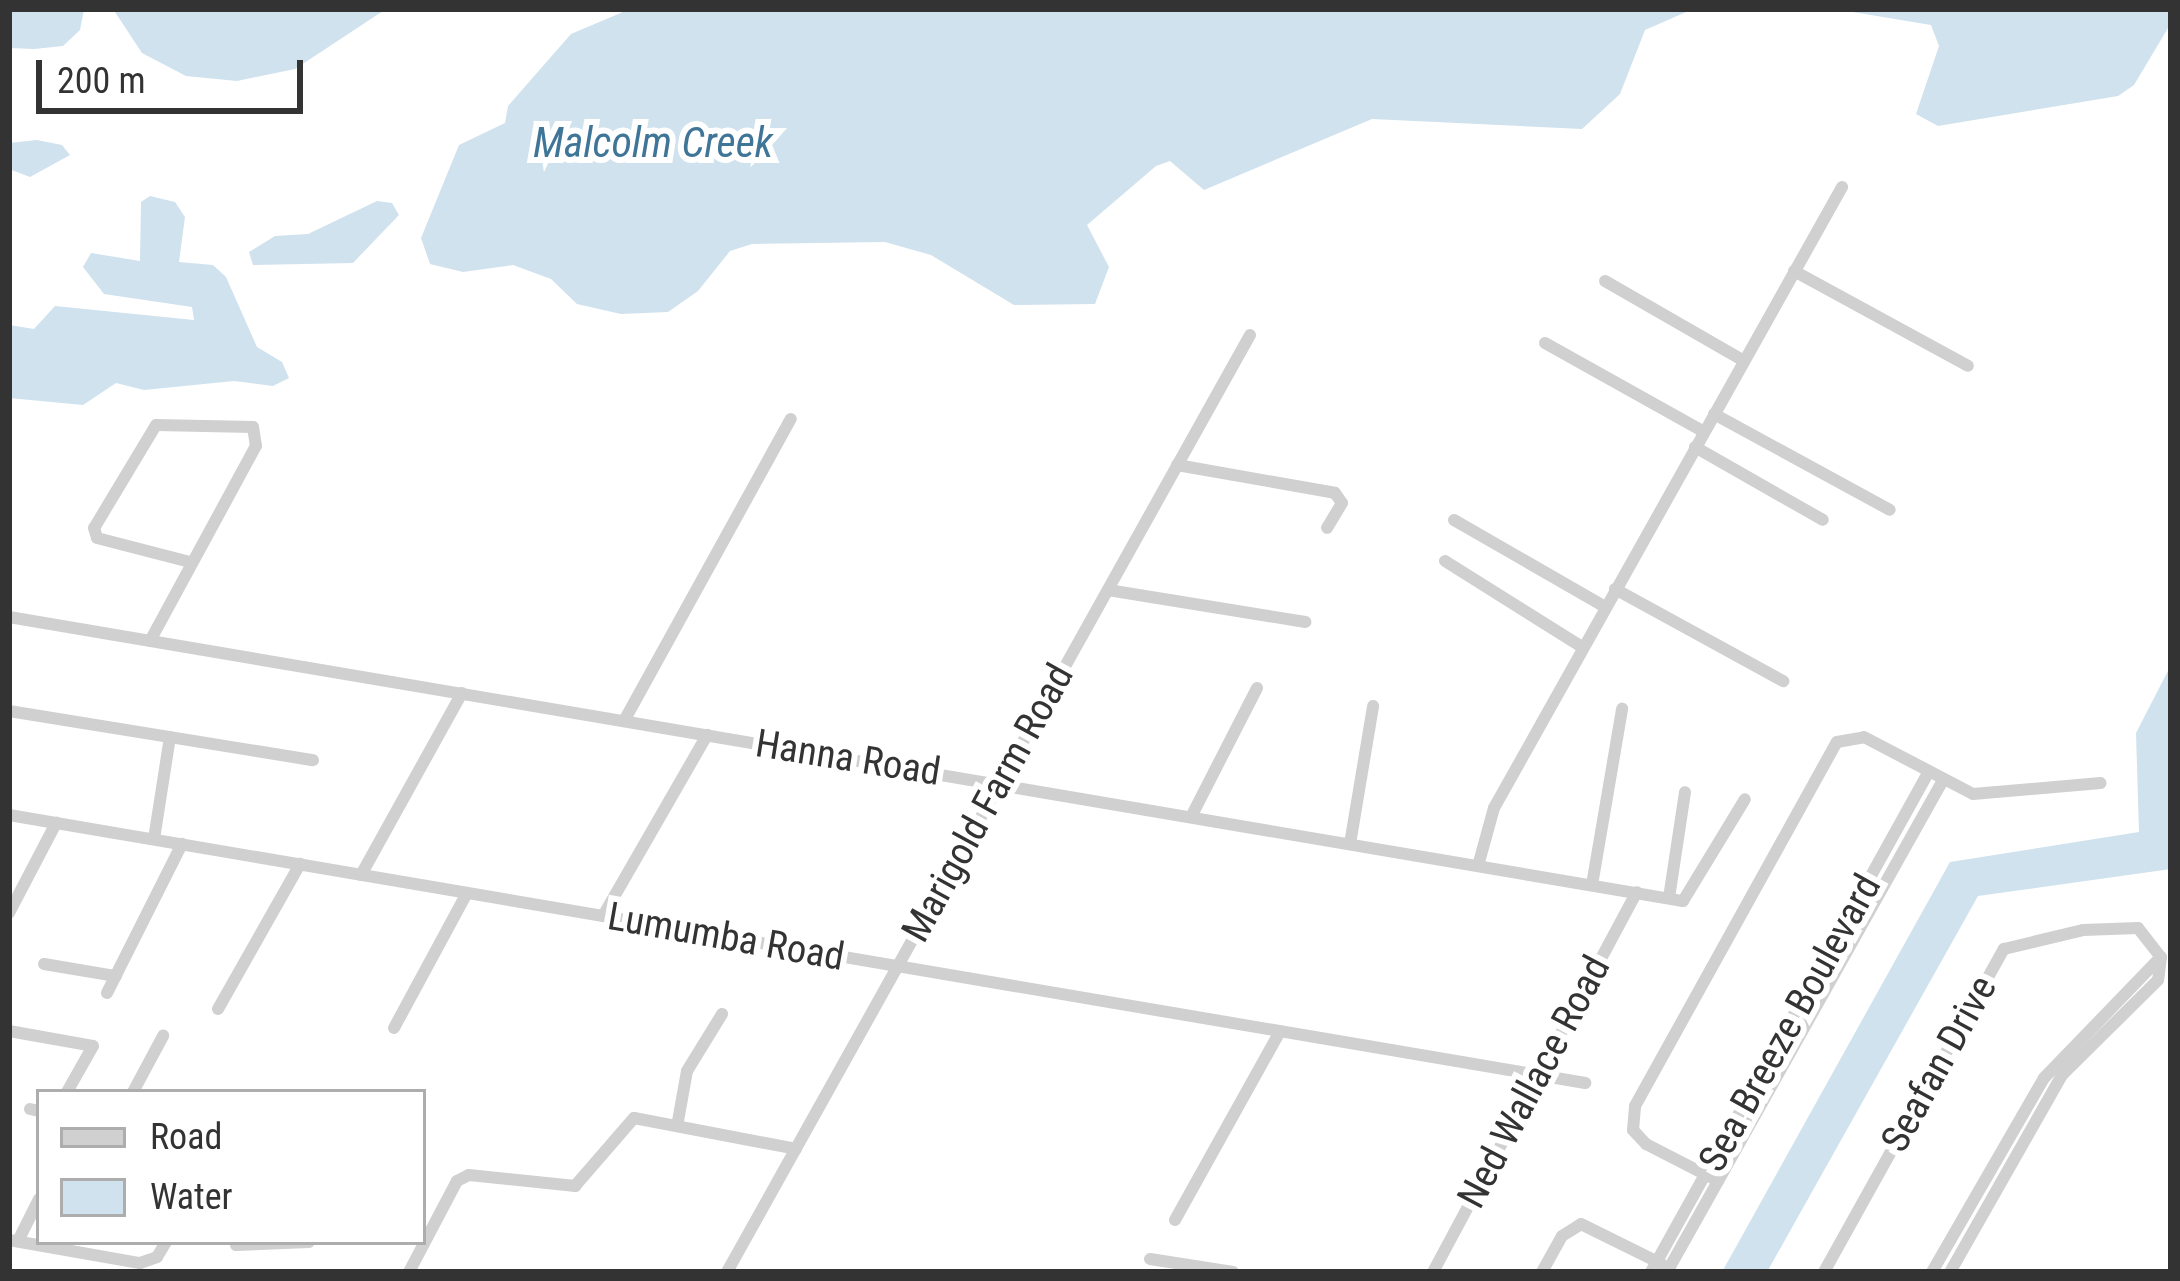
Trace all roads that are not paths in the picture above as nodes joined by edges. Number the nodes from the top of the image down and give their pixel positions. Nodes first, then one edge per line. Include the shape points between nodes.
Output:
1 (1842, 187) dead end
2 (1794, 271) junction
3 (1605, 281) dead end
4 (1250, 335) dead end
5 (1546, 343) dead end
6 (1744, 361) junction
7 (1968, 366) dead end
8 (1714, 414) junction
9 (790, 419) dead end
10 (1704, 432) junction
11 (1695, 447) junction
12 (1178, 465) junction
13 (1890, 510) dead end
14 (1454, 520) dead end
15 (1823, 520) dead end
16 (1327, 528) dead end
17 (1444, 561) dead end
18 (190, 562) junction
19 (1616, 589) junction
20 (1108, 590) junction
21 (1605, 607) junction
22 (9, 616) edge
23 (1305, 622) dead end
24 (150, 640) junction
25 (1582, 647) junction
26 (1783, 681) dead end
27 (1257, 688) dead end
28 (462, 693) junction
29 (1373, 706) dead end
30 (1622, 709) dead end
31 (9, 711) edge
32 (624, 721) junction
33 (707, 735) junction
34 (170, 737) junction
35 (313, 760) dead end
36 (1928, 773) junction
37 (1942, 782) junction
38 (2101, 783) dead end
39 (1000, 784) junction
40 (1685, 793) dead end
41 (1744, 799) dead end
42 (9, 814) edge
43 (1191, 817) junction
44 (56, 823) junction
45 (154, 839) junction
46 (182, 844) junction
47 (1350, 844) junction
48 (300, 864) junction
49 (1478, 866) junction
50 (362, 874) junction
51 (1592, 885) junction
52 (467, 892) junction
53 (1636, 892) junction
54 (1669, 898) junction
55 (9, 914) edge
56 (603, 916) junction
57 (2161, 957) junction
58 (44, 964) dead end
59 (898, 966) junction
60 (116, 976) junction
61 (106, 993) dead end
62 (218, 1009) dead end
63 (722, 1014) dead end
64 (394, 1028) dead end
65 (9, 1031) edge
66 (1280, 1031) junction
67 (164, 1036) dead end
68 (1537, 1075) junction
69 (1585, 1083) dead end
70 (69, 1089) edge
71 (136, 1089) edge
72 (678, 1120) junction
73 (796, 1149) junction
74 (1712, 1177) junction
75 (36, 1204) edge
76 (1175, 1220) dead end
77 (426, 1240) edge
78 (13, 1241) edge
79 (163, 1245) edge
80 (423, 1245) edge
81 (1150, 1258) dead end
82 (124, 1267) edge
83 (1661, 1268) edge
84 (409, 1272) edge
85 (727, 1272) edge
86 (1233, 1272) edge
87 (1433, 1272) edge
88 (1542, 1272) edge
89 (1824, 1272) edge
90 (1932, 1272) edge
91 (1950, 1272) edge

1 - 2 street
2 - 6 street
2 - 7 street
3 - 6 street
4 - 12 street, Marigold Farm Road
5 - 10 street
6 - 8 street
8 - 10 street
8 - 13 street
9 - 32 street
10 - 11 street
11 - 15 street
11 - 19 street
12 - 16 street via 1335,493 1342,503
12 - 20 street, Marigold Farm Road
14 - 21 street
17 - 25 street
18 - 18 street via 98,538 94,528 156,425 253,428 256,446
18 - 24 street
19 - 21 street
19 - 26 street
20 - 23 street
20 - 39 street, Marigold Farm Road
21 - 25 street
22 - 24 street, Hanna Road
24 - 28 street, Hanna Road
25 - 49 street via 1490,816
27 - 43 street
28 - 32 street, Hanna Road
28 - 50 street
29 - 47 street
30 - 51 street
31 - 34 street
32 - 33 street, Hanna Road
33 - 39 street, Hanna Road
33 - 56 street
34 - 35 street
34 - 45 street
36 - 37 street
36 - 74 street, Sea Breeze Boulevard
36 - 74 street via 1857,735 1833,748 1635,1106 1639,1137
37 - 38 street via 1996,797
37 - 74 street, Sea Breeze Boulevard
39 - 43 street, Hanna Road
39 - 59 street, Marigold Farm Road
40 - 54 street
41 - 54 street, Hanna Road via 1686,900
42 - 44 street, Lumumba Road
43 - 47 street, Hanna Road
44 - 45 street, Lumumba Road
44 - 55 street
45 - 46 street, Lumumba Road
46 - 48 street, Lumumba Road
46 - 60 street
47 - 49 street, Hanna Road
48 - 50 street, Lumumba Road
48 - 62 street
49 - 51 street, Hanna Road
50 - 52 street, Lumumba Road
51 - 53 street, Hanna Road
52 - 56 street, Lumumba Road
52 - 64 street
53 - 54 street, Hanna Road
53 - 68 street, Ned Wallace Road
56 - 59 street, Lumumba Road
57 - 89 street, Seafan Drive via 2154,940 2123,925 2004,949
57 - 90 street via 2044,1078
57 - 91 street via 2158,980 2062,1075
58 - 60 street
59 - 66 street, Lumumba Road
59 - 73 street, Marigold Farm Road
60 - 61 street
63 - 72 street via 687,1071
65 - 70 street via 93,1046
66 - 68 street, Lumumba Road
66 - 76 street
67 - 71 street
68 - 69 street, Lumumba Road
68 - 87 street, Ned Wallace Road
72 - 73 street
72 - 77 street via 634,1118 575,1186 470,1175 457,1181
73 - 85 street, Marigold Farm Road
74 - 83 street, Sea Breeze Boulevard
75 - 78 street
78 - 82 street
79 - 82 street via 149,1262
80 - 84 street
81 - 86 street
83 - 88 street via 1581,1224 1562,1236

